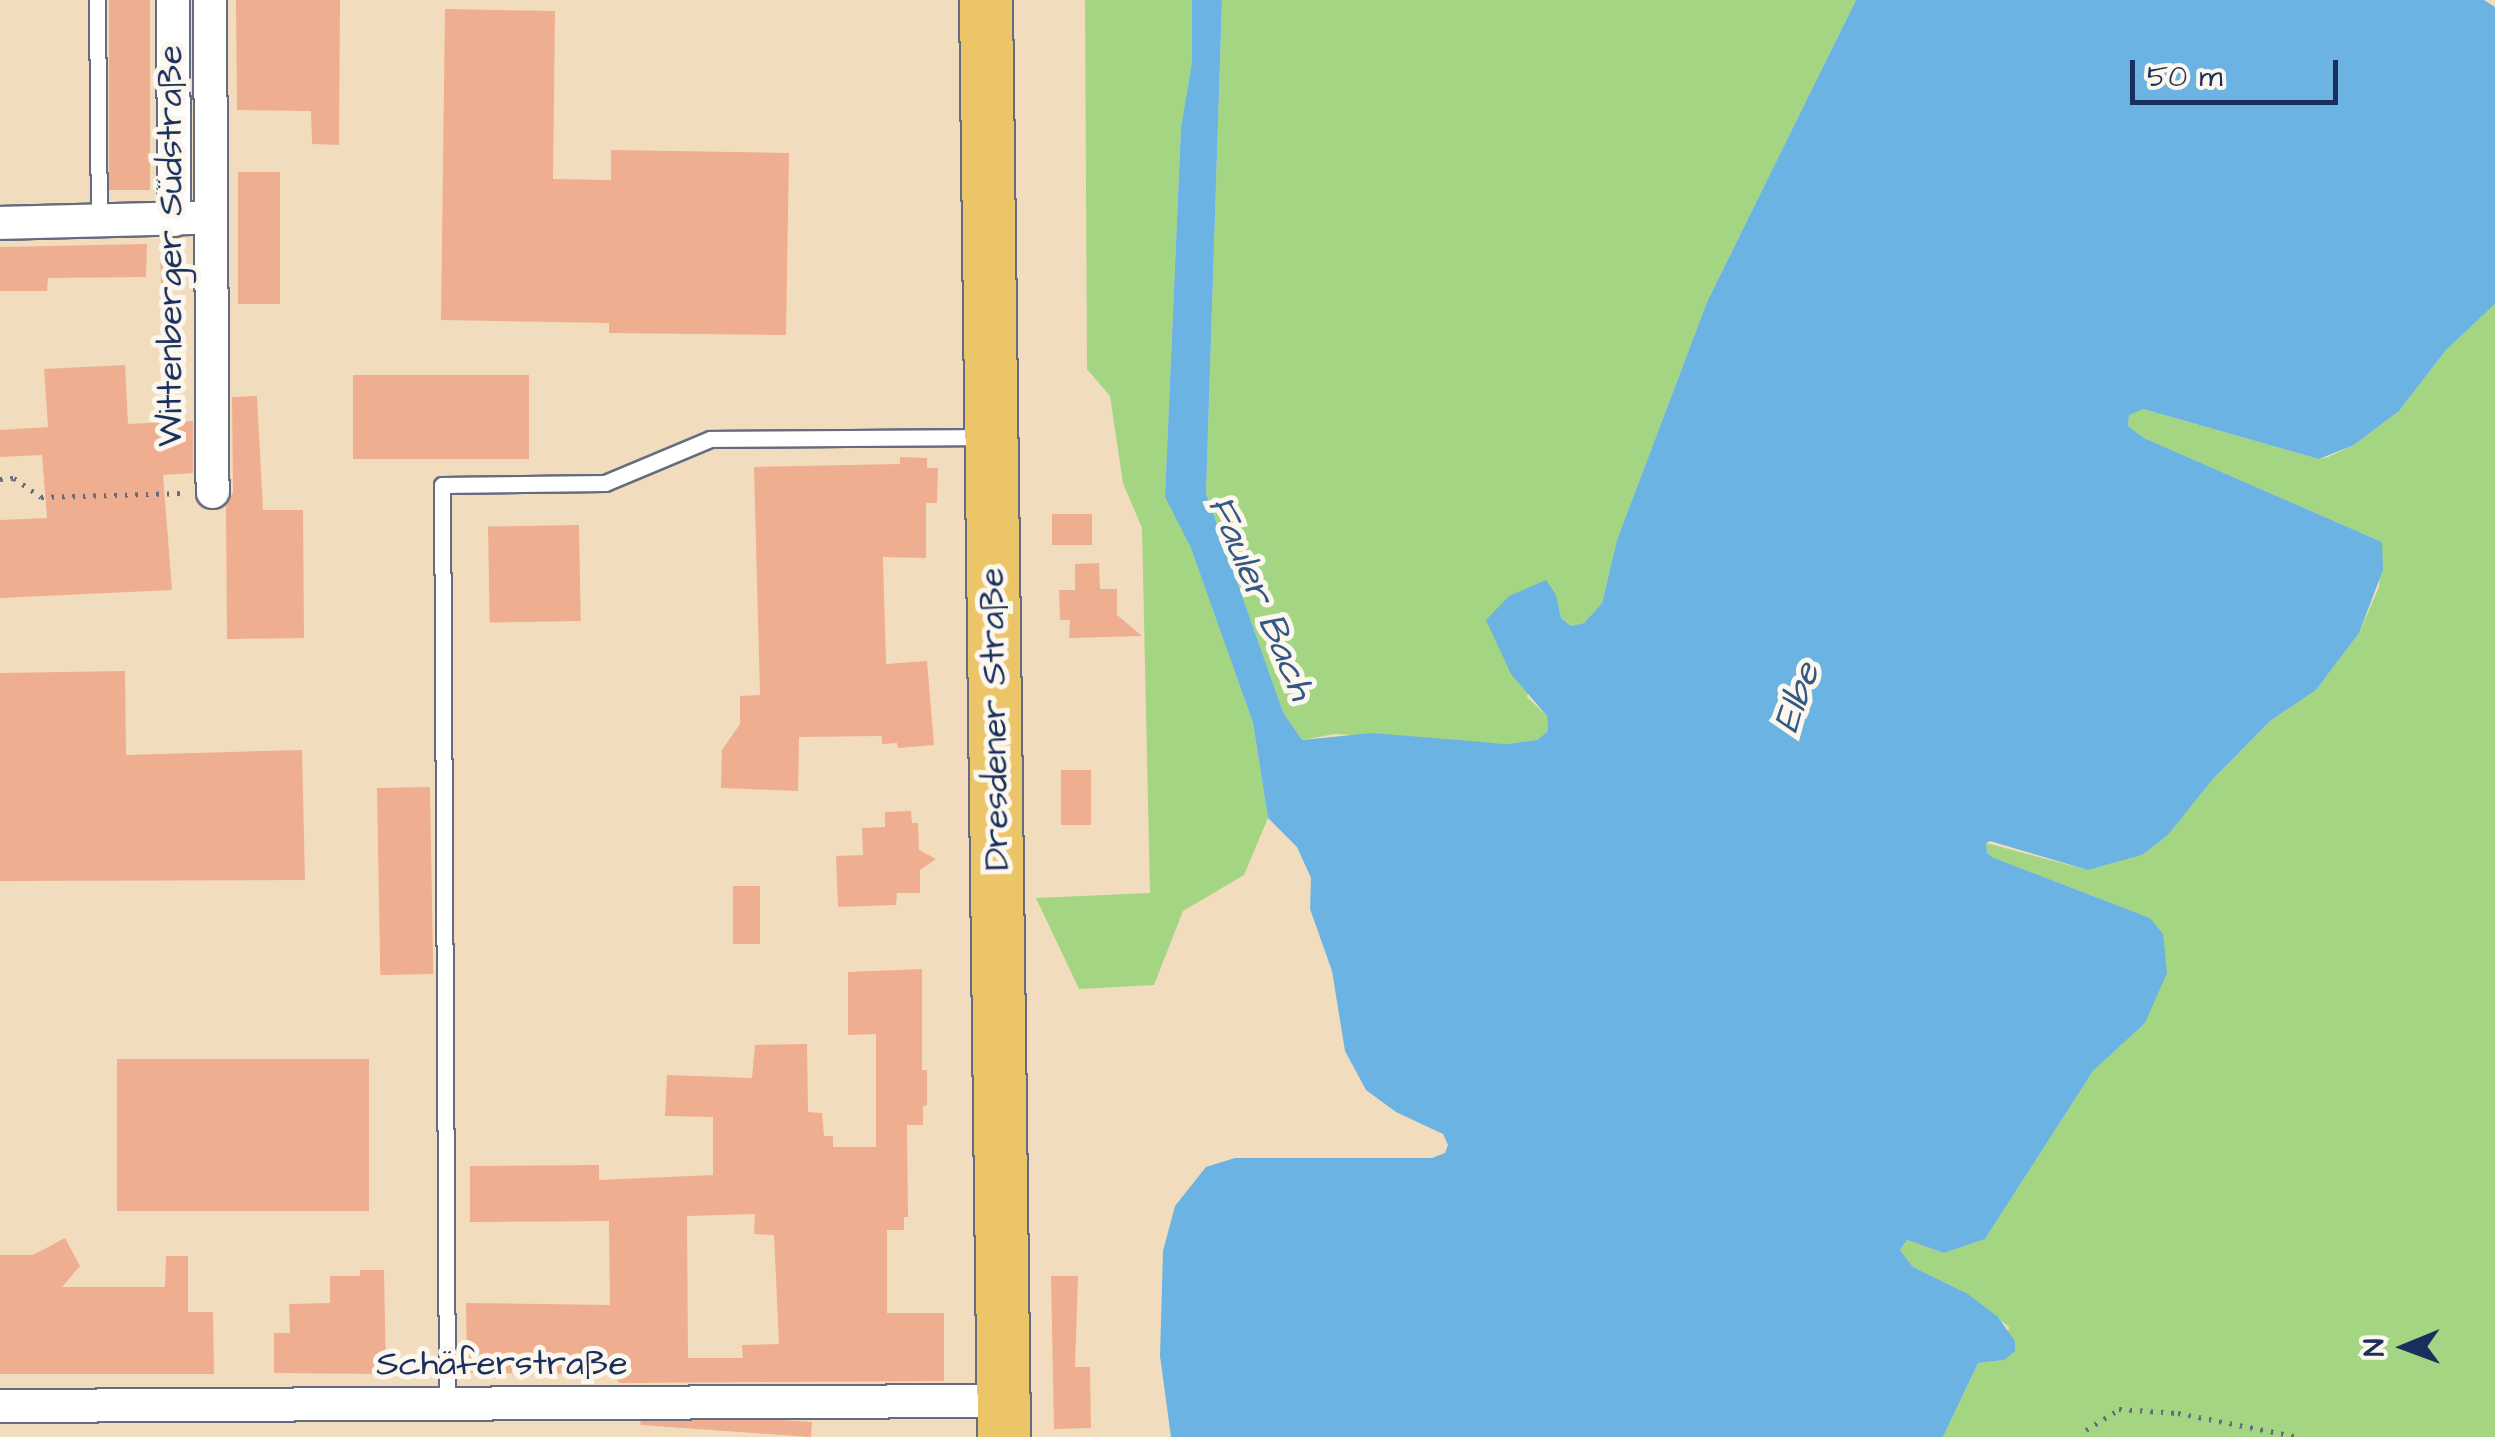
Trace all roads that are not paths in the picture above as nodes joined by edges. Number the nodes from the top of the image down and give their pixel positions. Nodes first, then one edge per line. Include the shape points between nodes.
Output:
1 (97, 0) edge
2 (172, 0) edge
3 (210, 0) edge
4 (986, 0) edge
5 (213, 216) junction
6 (174, 220) junction
7 (99, 222) junction
8 (0, 223) edge
9 (992, 437) junction
10 (213, 492) road end
11 (447, 1404) junction
12 (0, 1406) edge
13 (1004, 1419) edge

1 - 7 lane
2 - 6 street, Wittenberger Südstraße
3 - 5 street, Wittenberger Südstraße
4 - 9 main road, Dresdener Straße
5 - 6 street
5 - 10 street, Wittenberger Südstraße
6 - 7 street
7 - 8 street
9 - 11 lane via 710,439 605,482 442,485
9 - 13 main road, Dresdener Straße
11 - 12 street, Schäferstraße
11 - 13 street, Schäferstraße

